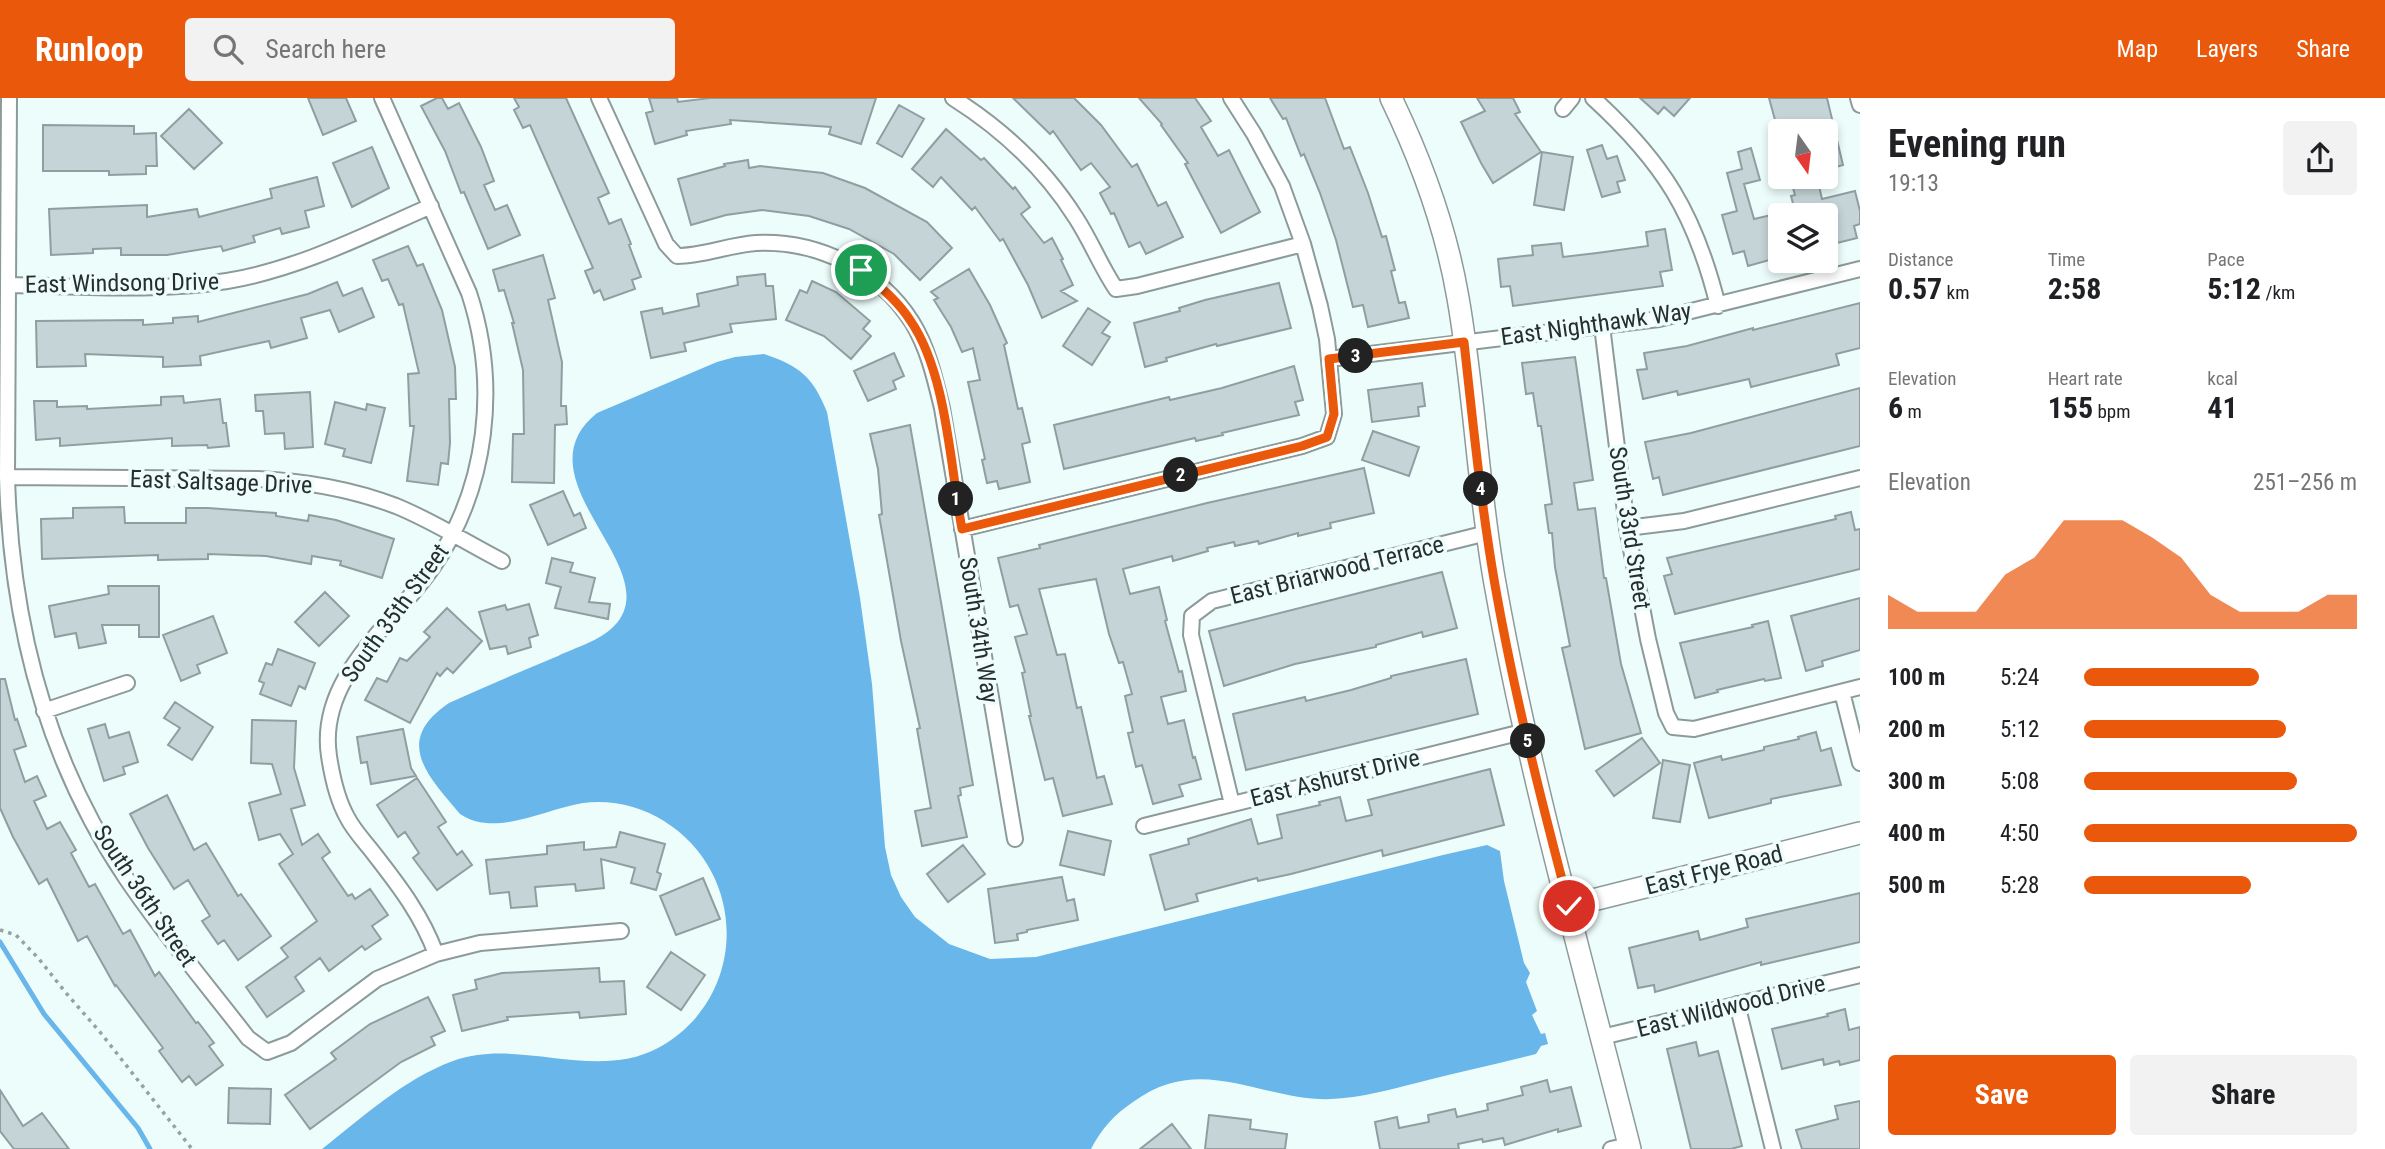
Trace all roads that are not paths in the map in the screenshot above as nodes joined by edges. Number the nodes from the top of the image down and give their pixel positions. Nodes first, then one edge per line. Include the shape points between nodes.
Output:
1 (9, 98) edge
2 (382, 98) edge
3 (599, 98) edge
4 (953, 98) edge
5 (1231, 98) edge
6 (1391, 98) edge
7 (1593, 98) edge
8 (1858, 98) edge
9 (1860, 105) edge
10 (431, 206) junction
11 (1303, 244) junction
12 (1860, 270) edge
13 (9, 285) junction
14 (1717, 306) junction
15 (1602, 326) junction
16 (1464, 342) junction
17 (1329, 359) junction
18 (7, 477) junction
19 (1860, 478) edge
20 (1627, 528) junction
21 (962, 529) junction
22 (1487, 533) junction
23 (452, 535) junction
24 (502, 561) dead end
25 (127, 683) dead end
26 (1860, 687) edge
27 (1842, 692) junction
28 (44, 710) junction
29 (1526, 731) junction
30 (1860, 763) edge
31 (1232, 804) junction
32 (1144, 826) dead end
33 (1860, 833) edge
34 (1016, 839) dead end
35 (1569, 906) junction
36 (621, 931) dead end
37 (436, 954) junction
38 (1860, 975) edge
39 (1737, 1004) junction
40 (1602, 1037) junction
41 (1623, 1148) edge
42 (1773, 1149) edge

1 - 13 street, South 36th Street
2 - 10 street, South 35th Street
3 - 21 street, South 34th Way via 666,244 677,257 698,256 727,246 796,245 861,270 893,297 912,322 935,377
4 - 11 street via 1005,134 1052,184 1116,289
5 - 11 street via 1282,186
6 - 16 street via 1434,201
7 - 14 street via 1644,147 1677,194 1702,249
8 - 9 street
10 - 13 street, East Windsong Drive via 319,256 227,281 185,286
10 - 23 street, South 35th Street via 479,321 487,400 477,469
11 - 17 street
12 - 14 street, East Nighthawk Way
13 - 18 street, South 36th Street
14 - 15 street, East Nighthawk Way
15 - 16 street, East Nighthawk Way
15 - 20 street, South 33rd Street
16 - 17 street, East Nighthawk Way
16 - 22 street
17 - 21 street via 1334,414 1327,437
18 - 23 street, East Saltsage Drive via 293,480 364,495
18 - 28 street, South 36th Street via 16,596
19 - 20 street via 1707,516
20 - 27 street, South 33rd Street via 1665,713 1673,727 1694,729
21 - 34 street, South 34th Way
22 - 29 street
22 - 31 street, East Briarwood Terrace via 1212,601 1192,616 1191,635
23 - 24 street, East Saltsage Drive
23 - 37 street, South 35th Street via 433,567 350,669 333,708 328,738 346,817 415,908
25 - 28 street
26 - 27 street
27 - 30 street
28 - 37 street, South 36th Street via 72,781 125,876 248,1038 267,1052 291,1043 377,979
29 - 31 street, East Ashurst Drive
29 - 35 street
31 - 32 street, East Ashurst Drive
33 - 35 street, East Frye Road
35 - 40 street
36 - 37 street via 515,938
38 - 39 street, East Wildwood Drive
39 - 40 street, East Wildwood Drive
39 - 42 street
40 - 41 street

